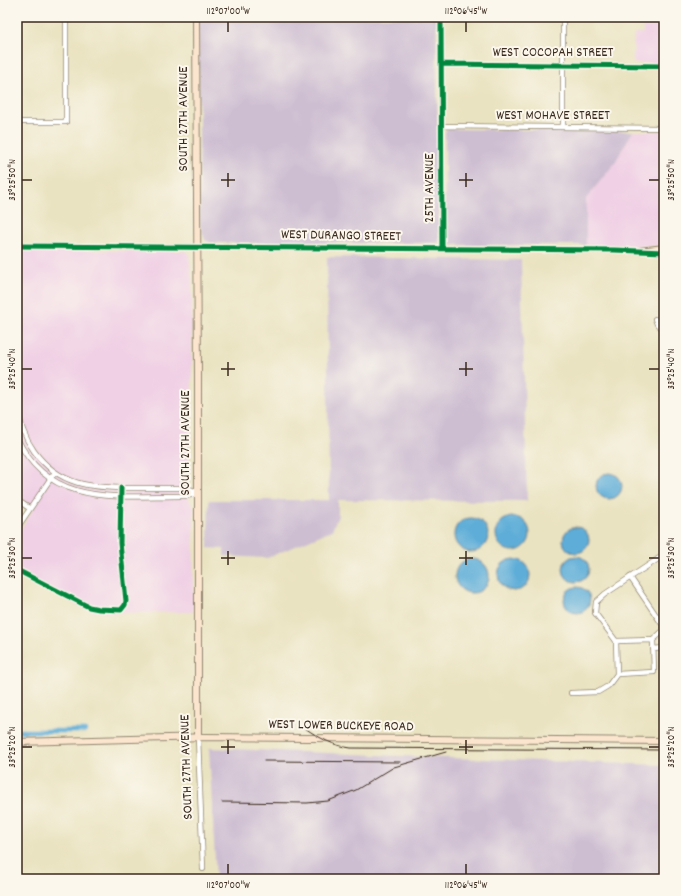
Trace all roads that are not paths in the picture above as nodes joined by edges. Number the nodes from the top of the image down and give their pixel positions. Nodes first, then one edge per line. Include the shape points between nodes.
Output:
1 (66, 17) edge
2 (196, 17) edge
3 (441, 17) edge
4 (563, 17) edge
5 (441, 64) junction
6 (563, 65) junction
7 (664, 66) edge
8 (17, 122) edge
9 (442, 126) junction
10 (563, 127) junction
11 (664, 128) edge
12 (17, 246) edge
13 (197, 247) junction
14 (664, 248) edge
15 (442, 249) junction
16 (639, 251) junction
17 (664, 252) edge
18 (655, 319) dead end
19 (664, 330) edge
20 (17, 405) edge
21 (17, 438) edge
22 (55, 472) junction
23 (50, 478) junction
24 (121, 488) junction
25 (198, 493) junction
26 (120, 496) junction
27 (17, 500) edge
28 (30, 508) junction
29 (17, 528) edge
30 (664, 555) edge
31 (17, 570) edge
32 (630, 577) junction
33 (664, 629) edge
34 (653, 640) junction
35 (616, 641) junction
36 (653, 648) junction
37 (664, 648) edge
38 (616, 674) junction
39 (571, 693) dead end
40 (198, 737) junction
41 (664, 741) edge
42 (17, 742) edge
43 (203, 869) dead end

1 - 8 street via 66,122
2 - 13 main road, SOUTH 27TH AVENUE
3 - 5 street, 25TH AVENUE
4 - 6 street
5 - 6 street, WEST COCOPAH STREET
5 - 9 street, 25TH AVENUE
6 - 7 street, WEST COCOPAH STREET
6 - 10 street
9 - 10 street, WEST MOHAVE STREET
9 - 15 street, 25TH AVENUE
10 - 11 street, WEST MOHAVE STREET
12 - 13 street, WEST DURANGO STREET
13 - 15 street, WEST DURANGO STREET
13 - 25 main road, SOUTH 27TH AVENUE
14 - 16 main road
15 - 16 street, WEST DURANGO STREET
16 - 17 street, WEST DURANGO STREET
18 - 19 street
20 - 22 street via 26,438 37,455
21 - 23 street via 27,455
22 - 23 street
22 - 24 street via 87,486
23 - 26 street via 66,488 79,492
23 - 28 street
24 - 25 street via 188,488
24 - 26 street
25 - 26 street via 188,496
25 - 40 main road, SOUTH 27TH AVENUE
26 - 31 street via 120,543 126,601 121,610 89,607
27 - 28 street
28 - 29 street
30 - 32 street
32 - 33 street
32 - 35 street via 596,602 595,613
33 - 34 street
34 - 35 street
34 - 36 street
35 - 38 street
36 - 37 street
36 - 38 street via 654,672
38 - 39 street via 608,686 598,692
40 - 41 main road, WEST LOWER BUCKEYE ROAD
40 - 42 main road, WEST LOWER BUCKEYE ROAD
40 - 43 street, SOUTH 27TH AVENUE

